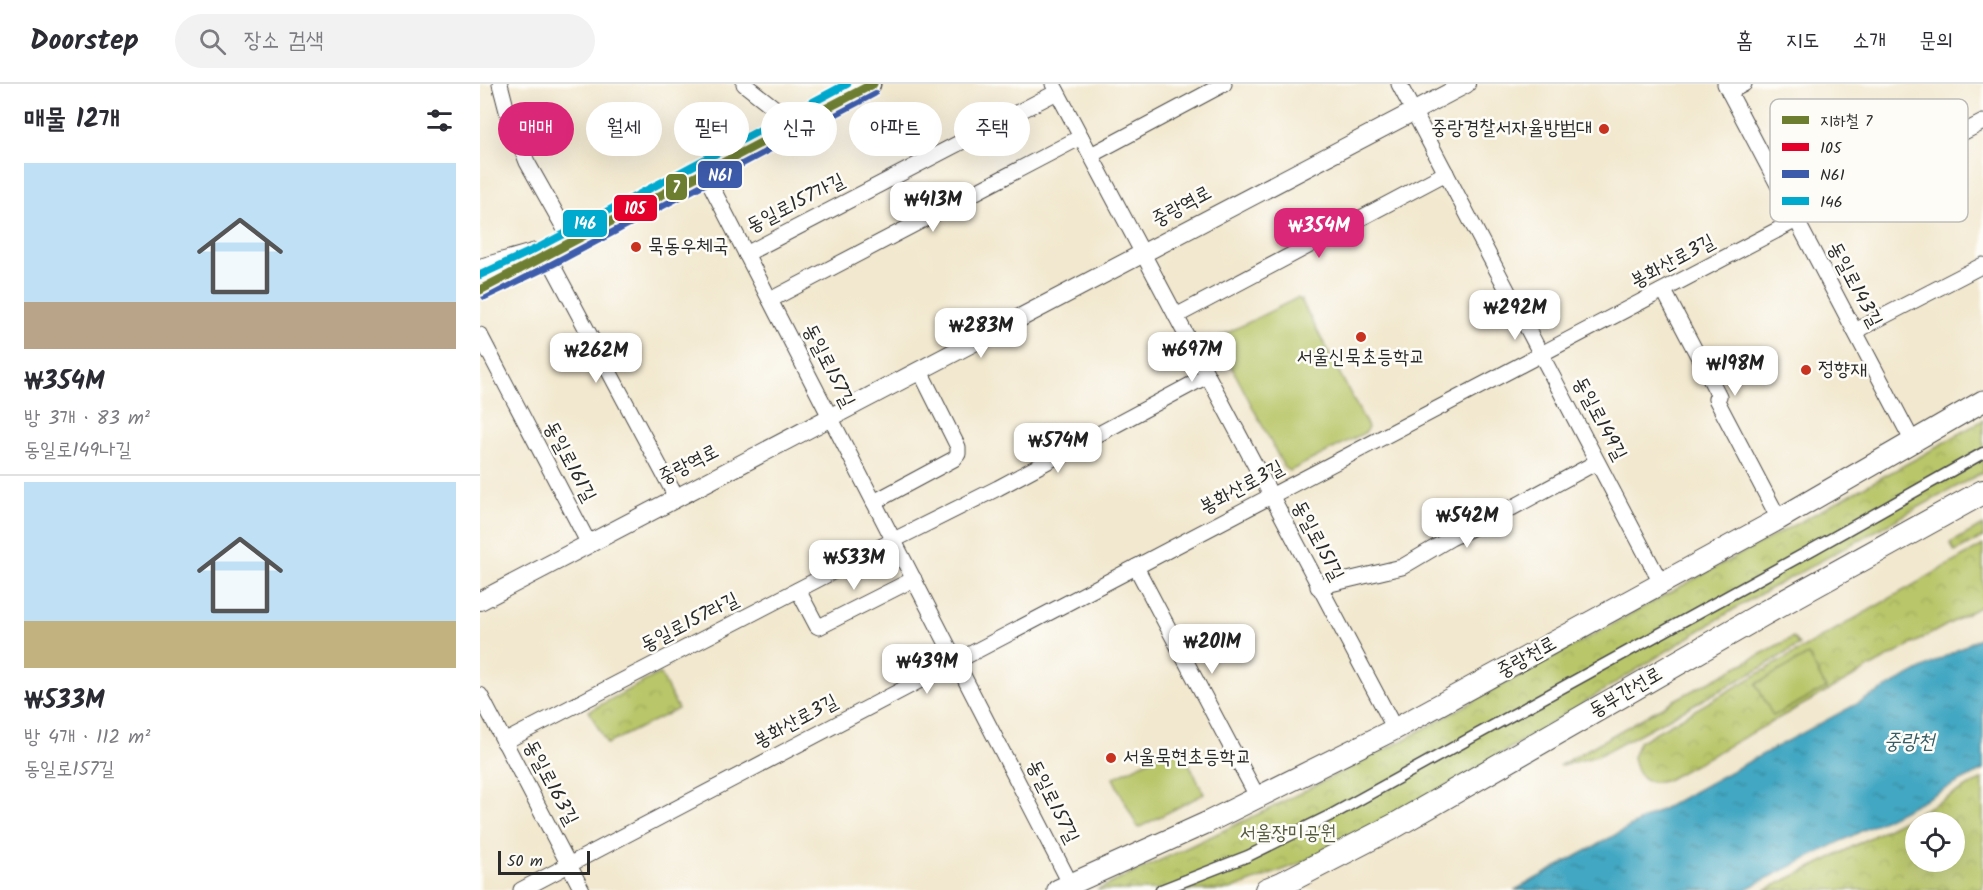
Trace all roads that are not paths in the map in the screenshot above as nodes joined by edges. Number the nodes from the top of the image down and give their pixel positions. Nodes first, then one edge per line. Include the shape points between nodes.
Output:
1 (500, 84) edge
2 (744, 84) edge
3 (869, 84) edge
4 (1224, 84) edge
5 (1399, 84) edge
6 (1466, 84) edge
7 (1744, 84) edge
8 (1055, 88) edge
9 (1727, 88) edge
10 (767, 102) edge
11 (836, 102) edge
12 (1413, 111) junction
13 (1983, 122) edge
14 (1968, 130) edge
15 (1081, 137) junction
16 (761, 142) edge
17 (1091, 155) junction
18 (1770, 170) edge
19 (704, 172) junction
20 (1446, 172) junction
21 (1795, 222) edge
22 (1798, 222) edge
23 (572, 242) junction
24 (746, 254) junction
25 (1142, 254) junction
26 (547, 255) junction
27 (1983, 266) edge
28 (480, 268) edge
29 (480, 287) edge
30 (1664, 291) junction
31 (770, 300) junction
32 (1176, 316) junction
33 (1855, 331) junction
34 (480, 335) edge
35 (1541, 355) junction
36 (920, 371) junction
37 (1207, 376) junction
38 (1983, 401) edge
39 (830, 417) junction
40 (1913, 442) junction
41 (1983, 453) edge
42 (1598, 462) junction
43 (1983, 492) edge
44 (676, 497) junction
45 (1270, 497) junction
46 (874, 502) junction
47 (1779, 519) junction
48 (894, 540) junction
49 (589, 544) junction
50 (1136, 567) junction
51 (914, 579) junction
52 (1661, 583) junction
53 (1318, 587) junction
54 (798, 590) junction
55 (480, 600) edge
56 (956, 662) junction
57 (480, 695) edge
58 (1395, 729) junction
59 (504, 742) junction
60 (1258, 798) junction
61 (569, 865) junction
62 (1064, 887) edge
63 (521, 890) edge
64 (582, 890) edge
65 (1161, 890) edge
66 (1267, 890) edge

1 - 23 street via 526,162
2 - 10 street
3 - 11 main road
4 - 17 street
5 - 12 street, 동일로149길
6 - 12 street, 중랑역로
7 - 9 street
8 - 15 street, 동일로151길
8 - 24 street, 동일로157가길
9 - 18 street, 동일로143길
12 - 20 street, 동일로149길
12 - 25 street, 중랑역로
13 - 14 street, 봉화산로3길
15 - 17 street, 동일로151길
15 - 31 street
16 - 19 main road
17 - 25 street, 동일로151길
19 - 23 main road
19 - 24 street, 동일로157길
20 - 32 street
20 - 35 street, 동일로149길
21 - 30 street, 봉화산로3길
22 - 33 street, 동일로143길
23 - 26 main road
23 - 28 street
24 - 31 street, 동일로157길
25 - 32 street, 동일로151길
25 - 36 street, 중랑역로
26 - 29 main road
26 - 44 street
27 - 33 street
30 - 35 street, 봉화산로3길
30 - 47 street
31 - 39 street, 동일로157길
32 - 37 street, 동일로151길
33 - 40 street, 동일로143길
34 - 49 street, 동일로161길
35 - 42 street, 동일로149길
35 - 45 street, 봉화산로3길
36 - 39 street, 중랑역로
36 - 46 street via 958,454
37 - 45 street, 동일로151길
37 - 48 street, 동일로157라길
38 - 40 main road, 중랑천로
39 - 44 street, 중랑역로
39 - 46 street, 동일로157길
40 - 47 main road, 중랑천로
41 - 65 street via 1320,821 1248,856
42 - 52 street, 동일로149길
42 - 53 street via 1402,567
43 - 66 highway, 동부간선로 via 1396,825
44 - 49 street, 중랑역로
45 - 50 street, 봉화산로3길
45 - 53 street, 동일로151길
46 - 48 street, 동일로157길
47 - 52 main road, 중랑천로
48 - 51 street, 동일로157길
48 - 54 street, 동일로157라길
49 - 55 street, 중랑역로
50 - 56 street, 봉화산로3길
50 - 60 street
51 - 54 street via 819,627
51 - 56 street, 동일로157길
52 - 58 main road, 중랑천로
53 - 58 street, 동일로151길
54 - 59 street, 동일로157라길
56 - 61 street, 봉화산로3길
56 - 62 street, 동일로157길
57 - 59 street, 동일로163길
58 - 60 main road, 중랑천로
59 - 61 street, 동일로163길
60 - 62 main road, 중랑천로
61 - 63 street, 봉화산로3길
61 - 64 street, 동일로163길

